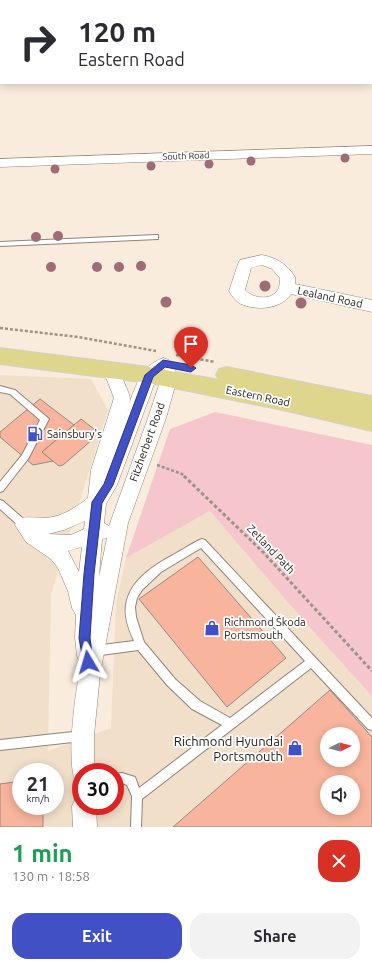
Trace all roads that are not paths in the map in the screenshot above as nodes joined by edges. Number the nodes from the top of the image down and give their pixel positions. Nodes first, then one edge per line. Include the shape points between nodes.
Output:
1 (372, 150) edge
2 (0, 163) edge
3 (156, 236) dead end
4 (0, 244) edge
5 (287, 288) dead end
6 (372, 306) edge
7 (0, 341) edge
8 (0, 356) edge
9 (162, 365) junction
10 (100, 368) junction
11 (0, 389) edge
12 (372, 405) edge
13 (372, 422) edge
14 (0, 488) edge
15 (97, 502) junction
16 (0, 504) edge
17 (119, 523) junction
18 (24, 525) junction
19 (93, 536) junction
20 (43, 542) junction
21 (89, 645) junction
22 (140, 645) junction
23 (312, 662) junction
24 (230, 724) junction
25 (372, 725) edge
26 (83, 736) junction
27 (0, 745) edge
28 (83, 763) edge
29 (124, 779) edge
30 (137, 796) junction
31 (84, 815) edge
32 (85, 827) edge
33 (136, 827) edge

1 - 2 street, South Road
3 - 4 lane
5 - 6 street, Lealand Road
7 - 9 main road, Eastern Road via 72,349
8 - 10 main road, Eastern Road
9 - 10 main road, Eastern Road
9 - 12 main road, Eastern Road via 267,382
9 - 13 main road, Eastern Road via 287,402
9 - 15 street, Fitzherbert Road via 108,485
9 - 17 street, Fitzherbert Road via 157,418
10 - 15 street, Fitzherbert Road via 110,372 114,377 122,398 100,470
11 - 14 lane via 12,392 45,419 25,457
15 - 18 street via 78,516 64,522 46,526
15 - 19 street, Fitzherbert Road
16 - 18 lane
17 - 19 street
17 - 21 street, Fitzherbert Road
18 - 20 street via 33,536
19 - 20 street via 71,543
19 - 21 street, Fitzherbert Road
20 - 21 street via 58,554 72,575 78,590
21 - 22 lane
21 - 26 street, Fitzherbert Road
22 - 23 lane via 134,631 130,607 135,591 154,571 202,543
22 - 24 lane via 171,682 196,705
23 - 24 lane
23 - 25 lane
24 - 30 lane
26 - 27 lane
26 - 28 street, Fitzherbert Road
29 - 30 lane via 131,781
30 - 33 lane
31 - 32 street

